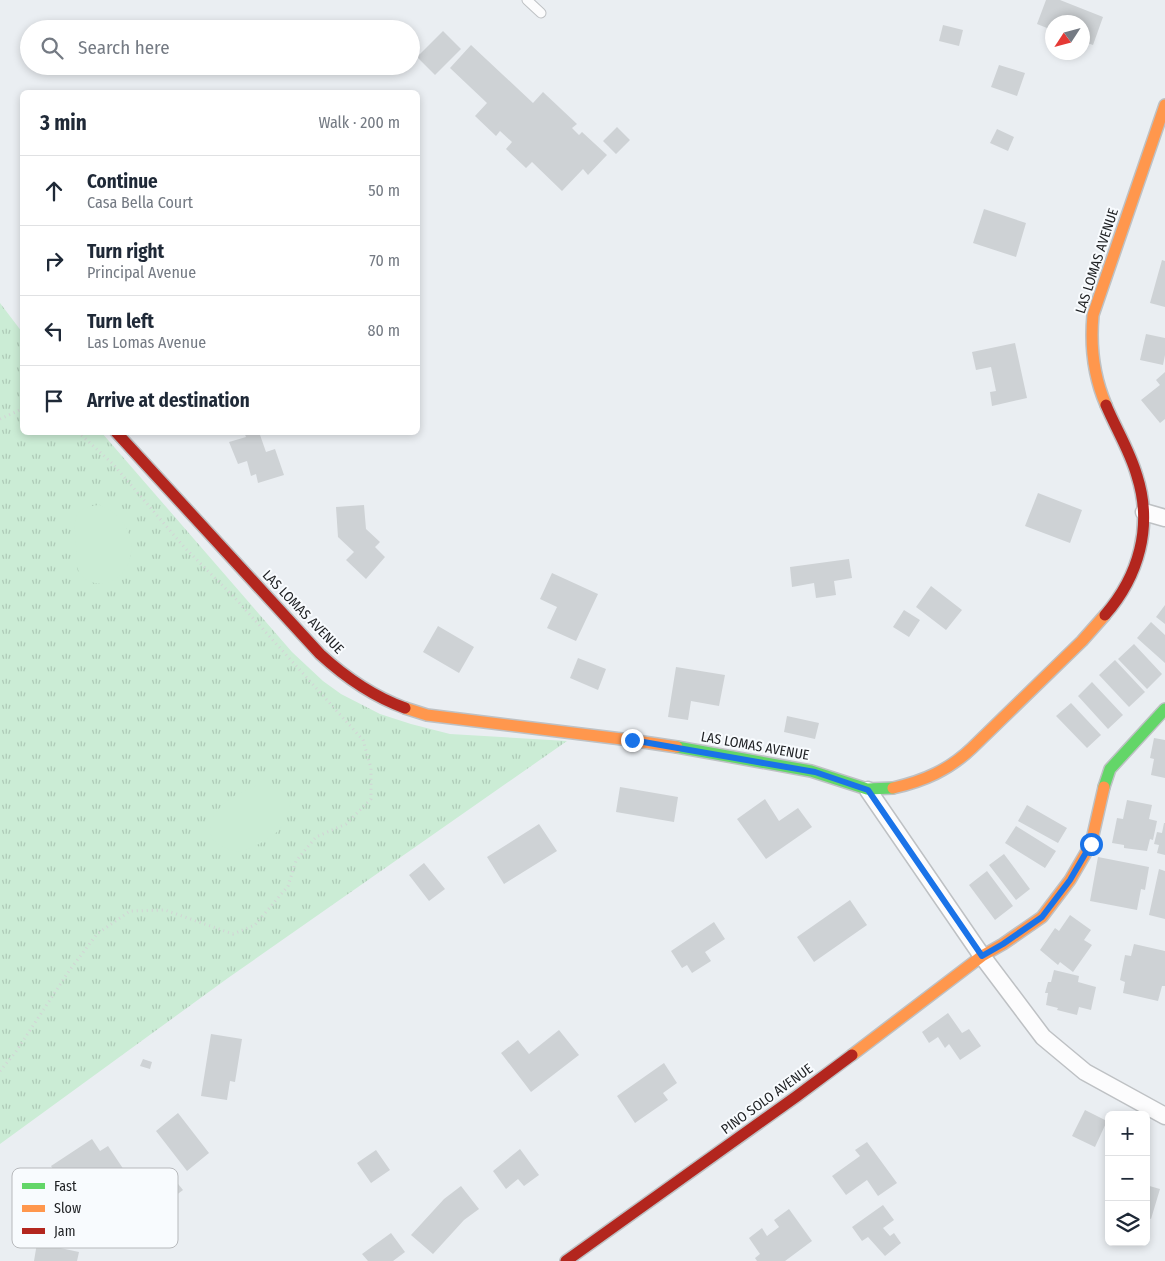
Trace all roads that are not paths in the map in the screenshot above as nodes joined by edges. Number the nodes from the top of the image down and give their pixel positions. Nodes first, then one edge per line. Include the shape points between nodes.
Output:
1 (527, 0) edge
2 (541, 14) dead end
3 (1165, 105) edge
4 (119, 435) edge
5 (1144, 512) junction
6 (1165, 518) edge
7 (1165, 710) edge
8 (868, 790) junction
9 (982, 956) junction
10 (1165, 1116) edge
11 (566, 1261) edge

1 - 2 lane
3 - 5 street, LAS LOMAS AVENUE via 1093,315 1091,336 1092,356 1102,397 1141,488
4 - 8 street, LAS LOMAS AVENUE via 324,658 351,680 396,705 427,714 632,740 815,772
5 - 6 street
5 - 8 street, LAS LOMAS AVENUE via 1142,545 1128,584 1085,638 953,764 927,778
7 - 9 street, PINO SOLO AVENUE via 1110,769 1091,844 1070,880 1042,917
8 - 9 street
9 - 10 street via 1042,1037 1085,1072
9 - 11 street, PINO SOLO AVENUE via 797,1096

